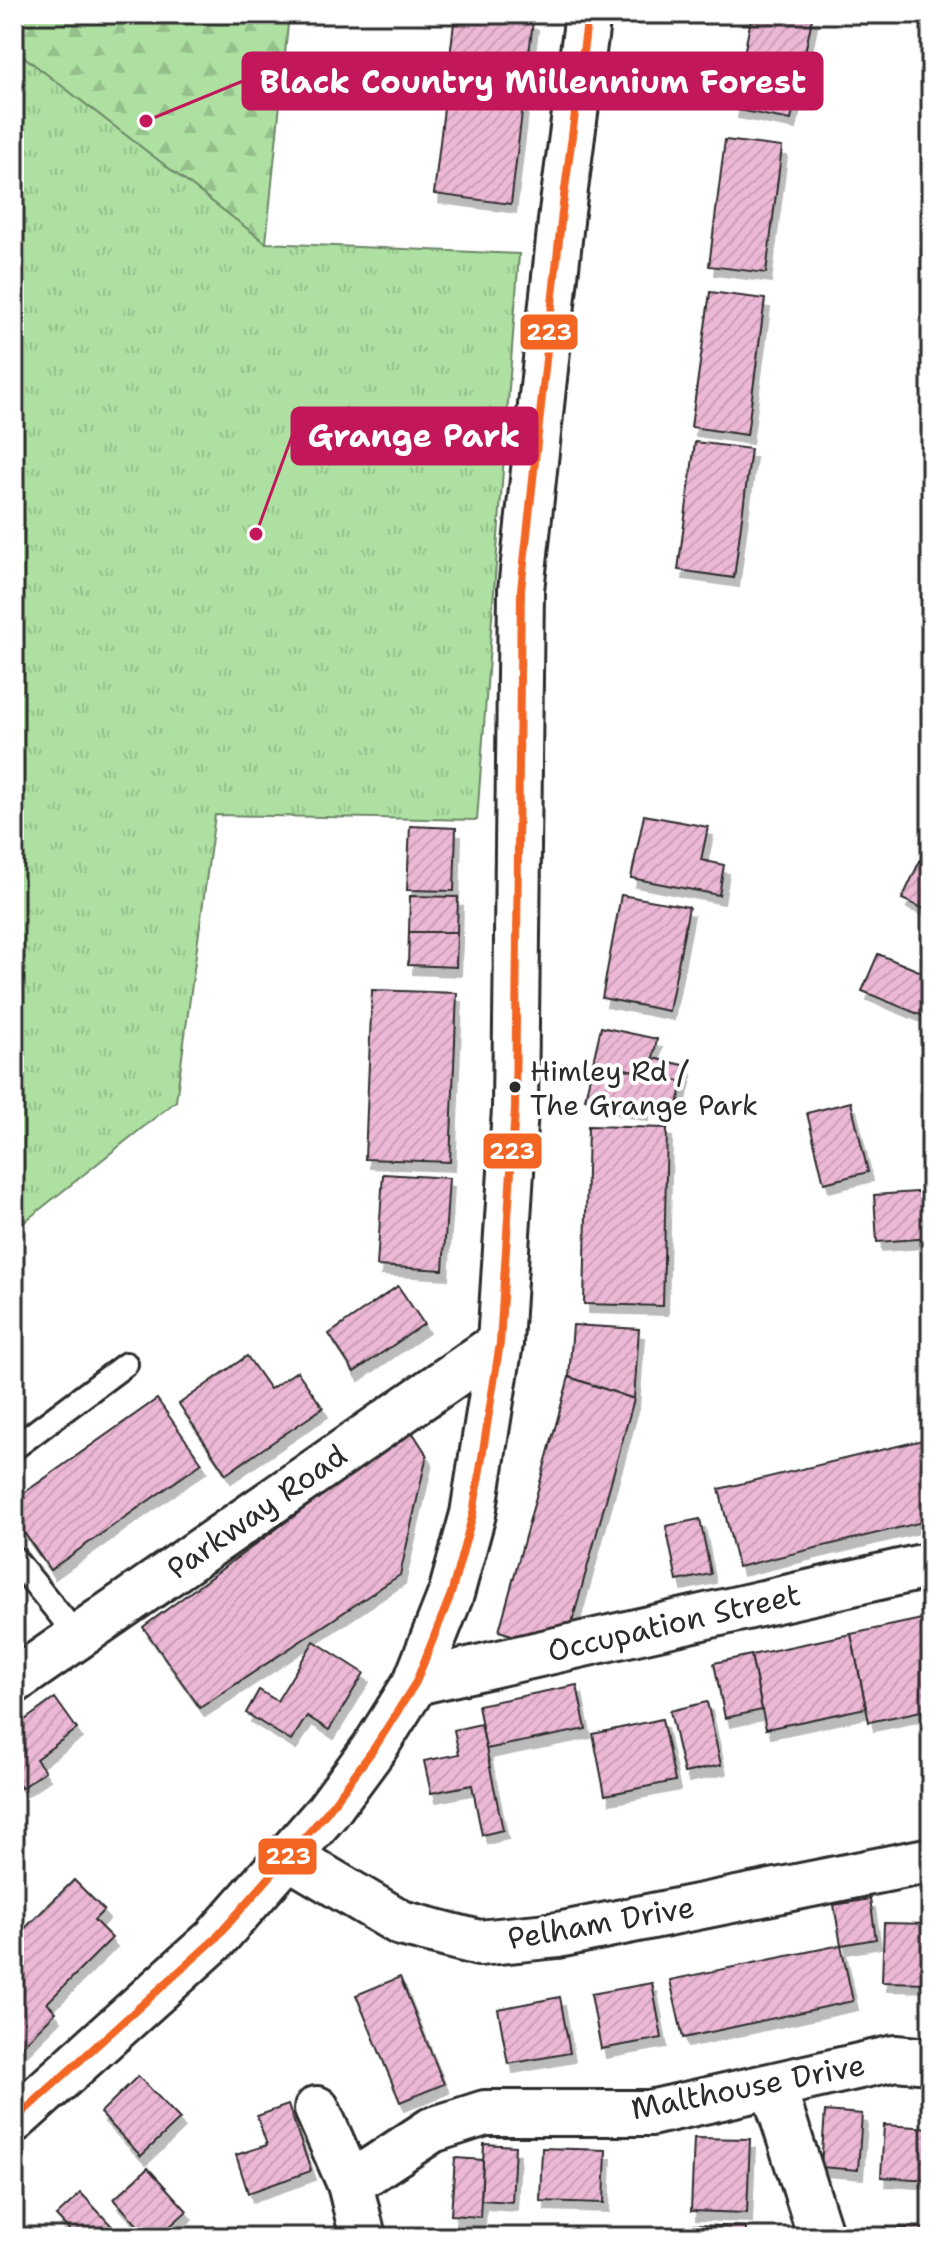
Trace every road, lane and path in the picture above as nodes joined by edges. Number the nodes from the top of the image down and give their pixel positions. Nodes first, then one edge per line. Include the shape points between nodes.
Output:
1 (588, 14) edge
2 (500, 1343) junction
3 (126, 1364) dead end
4 (14, 1448) edge
5 (14, 1558) edge
6 (931, 1565) edge
7 (78, 1637) junction
8 (14, 1681) edge
9 (416, 1682) junction
10 (288, 1856) junction
11 (931, 1860) edge
12 (931, 2061) edge
13 (773, 2086) junction
14 (317, 2109) dead end
15 (14, 2120) edge
16 (350, 2184) junction
17 (363, 2237) edge
18 (821, 2237) edge

1 - 2 street via 521,590 515,1109
2 - 7 street, Parkway Road
2 - 9 street via 473,1514 451,1594
3 - 4 lane
5 - 7 lane
6 - 9 street, Occupation Street
7 - 8 street, Parkway Road
9 - 10 street via 375,1747
10 - 11 street, Pelham Drive via 401,1923 479,1943 558,1935
10 - 15 street via 215,1939
12 - 13 street, Malthouse Drive via 895,2058
13 - 16 street, Malthouse Drive via 650,2113 485,2113 432,2130
13 - 18 street
14 - 16 street
16 - 17 street

